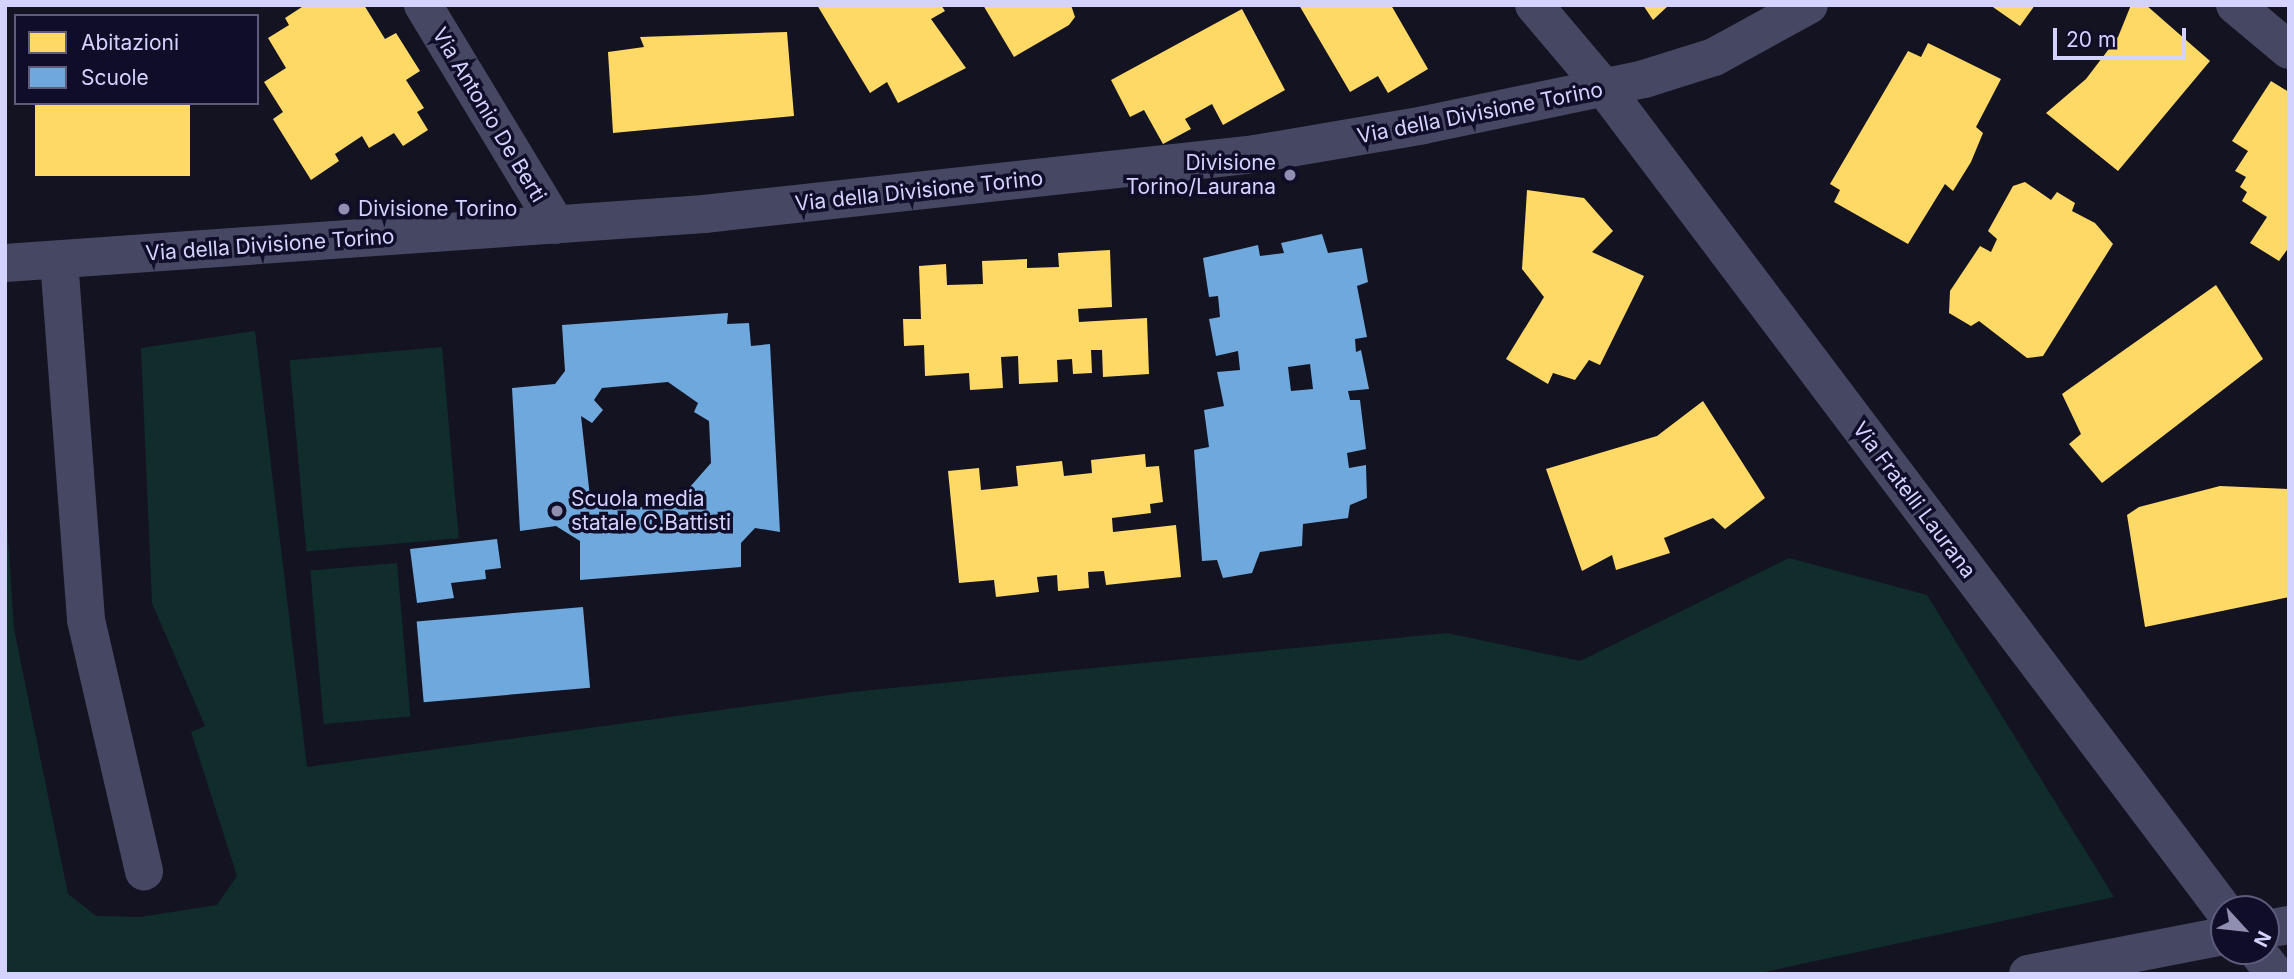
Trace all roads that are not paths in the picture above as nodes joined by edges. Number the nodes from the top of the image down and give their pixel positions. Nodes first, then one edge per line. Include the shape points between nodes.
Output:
1 (423, 5) edge
2 (1534, 5) edge
3 (1810, 5) edge
4 (2235, 5) edge
5 (2288, 49) edge
6 (1605, 89) junction
7 (556, 225) junction
8 (59, 260) junction
9 (5, 264) edge
10 (144, 871) dead end
11 (2213, 895) edge
12 (2210, 939) edge
13 (2028, 974) edge

1 - 7 street, Via Antonio De Berti
2 - 6 street, Via Fratelli Laurana
3 - 6 street, Via della Divisione Torino via 1714,57
4 - 5 street
6 - 7 street, Via della Divisione Torino via 1255,154 717,213
6 - 11 street, Via Fratelli Laurana
7 - 8 street, Via della Divisione Torino
8 - 9 street, Via della Divisione Torino
8 - 10 street via 86,620
12 - 13 street

